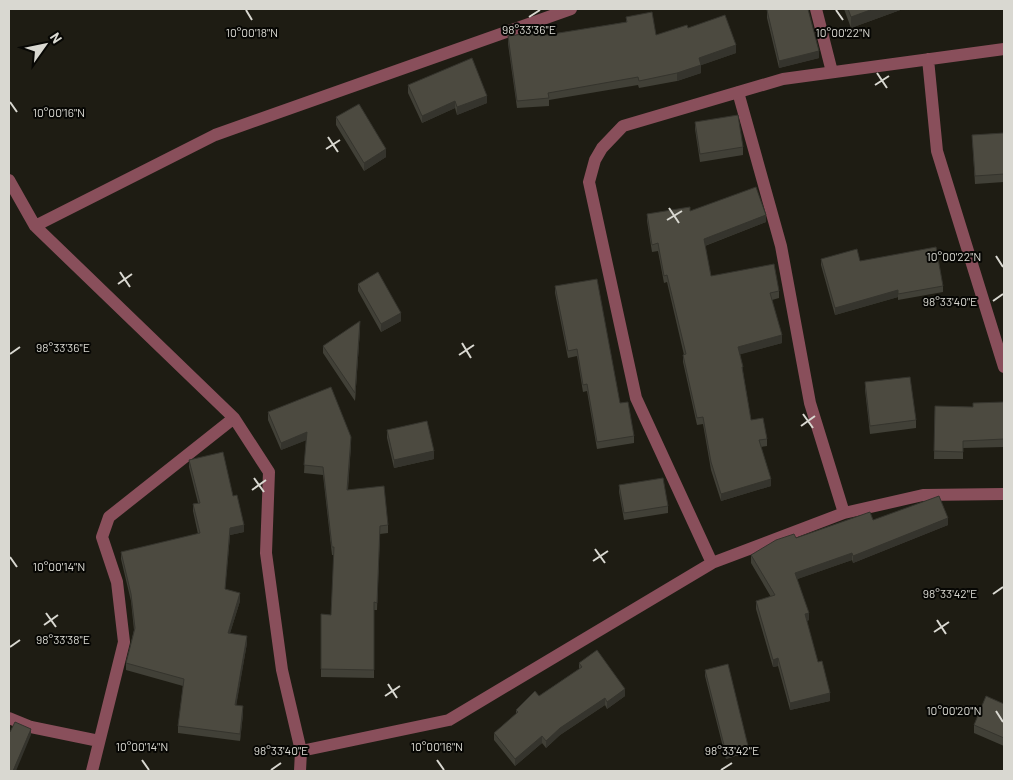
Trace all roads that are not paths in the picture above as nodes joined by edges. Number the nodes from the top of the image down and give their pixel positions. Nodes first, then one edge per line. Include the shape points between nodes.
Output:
1 (571, 9) edge
2 (816, 9) edge
3 (1004, 50) edge
4 (928, 60) junction
5 (832, 72) junction
6 (738, 92) junction
7 (9, 180) edge
8 (36, 226) junction
9 (1004, 367) edge
10 (234, 418) junction
11 (1004, 494) edge
12 (844, 513) junction
13 (712, 563) junction
14 (9, 718) edge
15 (98, 741) junction
16 (301, 751) junction
17 (92, 771) edge
18 (300, 771) edge

1 - 8 street via 215,135
2 - 5 street
3 - 4 street
4 - 5 street
4 - 9 street via 937,151
5 - 6 street via 784,79
6 - 12 street via 781,246 810,403
6 - 13 street via 623,126 595,160 589,182 636,398
7 - 8 street
8 - 10 street
10 - 15 street via 109,517 102,537 117,582 124,642
10 - 16 street via 269,472 266,553 282,670
11 - 12 street via 923,494
12 - 13 street
13 - 16 street via 449,720
14 - 15 street via 31,727
15 - 17 street
16 - 18 street

